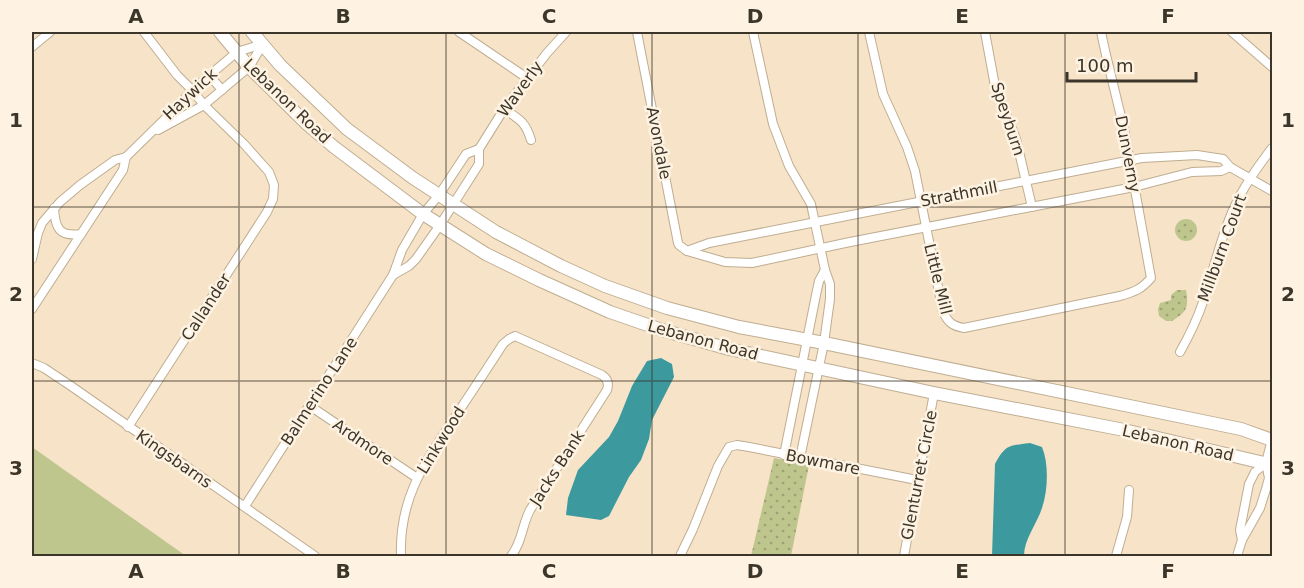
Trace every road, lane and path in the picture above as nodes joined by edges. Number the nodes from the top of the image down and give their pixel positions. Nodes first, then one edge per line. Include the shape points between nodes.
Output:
1 (50, 32) edge
2 (144, 32) edge
3 (220, 32) edge
4 (252, 32) edge
5 (459, 32) edge
6 (566, 32) edge
7 (637, 32) edge
8 (753, 32) edge
9 (869, 32) edge
10 (985, 32) edge
11 (1101, 32) edge
12 (1232, 32) edge
13 (263, 45) junction
14 (32, 47) edge
15 (237, 52) junction
16 (249, 67) junction
17 (1272, 67) edge
18 (209, 75) junction
19 (527, 78) junction
20 (192, 90) junction
21 (222, 90) junction
22 (204, 105) junction
23 (504, 109) junction
24 (147, 137) junction
25 (531, 140) dead end
26 (1272, 148) edge
27 (479, 149) junction
28 (126, 157) junction
29 (1130, 161) junction
30 (1230, 166) junction
31 (1251, 177) junction
32 (1026, 181) junction
33 (1134, 187) junction
34 (1272, 191) edge
35 (439, 195) junction
36 (921, 202) junction
37 (454, 204) junction
38 (1032, 207) junction
39 (54, 208) junction
40 (423, 214) junction
41 (816, 222) junction
42 (440, 225) junction
43 (926, 227) junction
44 (81, 234) junction
45 (821, 249) junction
46 (687, 251) junction
47 (32, 259) edge
48 (825, 270) junction
49 (393, 275) junction
50 (1151, 278) joint
51 (32, 306) edge
52 (513, 337) joint
53 (807, 341) junction
54 (824, 343) junction
55 (1180, 352) dead end
56 (32, 363) edge
57 (801, 365) junction
58 (818, 369) junction
59 (934, 393) junction
60 (310, 406) junction
61 (128, 426) junction
62 (1272, 440) edge
63 (784, 455) junction
64 (800, 458) junction
65 (1269, 464) edge
66 (417, 478) junction
67 (917, 480) junction
68 (1129, 490) dead end
69 (244, 506) junction
70 (1242, 540) junction
71 (315, 556) edge
72 (400, 556) edge
73 (512, 556) edge
74 (682, 556) edge
75 (904, 556) edge
76 (1116, 556) edge
77 (1237, 556) edge

1 - 14 street
2 - 20 street
3 - 15 main road, Lebanon Road
4 - 13 main road, Lebanon Road
5 - 19 street
6 - 19 street, Waverly
7 - 46 street, Avondale via 678,243
8 - 41 street via 773,124
9 - 36 street, Little Mill via 883,94 912,159
10 - 32 street, Speyburn via 995,86 1016,139
11 - 29 street, Dunverny
12 - 17 street
13 - 15 street, Haywick
13 - 16 street, Haywick
13 - 35 main road, Lebanon Road via 347,129
15 - 16 main road, Lebanon Road
15 - 18 street, Haywick
16 - 21 street, Haywick
16 - 40 main road, Lebanon Road via 334,147
18 - 20 street, Haywick
18 - 21 street
19 - 23 street, Waverly
20 - 22 street
20 - 24 street, Haywick
21 - 22 street, Haywick
22 - 24 street, Haywick
22 - 61 street, Callander via 269,171 273,199
23 - 25 street via 523,122
23 - 27 street, Waverly
24 - 28 street, Haywick
26 - 31 street, Millburn Court
27 - 35 street, Waverly via 466,154
27 - 37 street, Waverly via 480,164
28 - 39 street, Haywick via 115,160
28 - 44 street, Haywick via 123,170
29 - 30 street, Strathmill via 1197,154 1223,159
29 - 32 street, Strathmill
29 - 33 street, Dunverny
30 - 31 street, Strathmill
30 - 33 street, Strathmill
31 - 34 street, Strathmill
31 - 55 street, Millburn Court via 1232,211 1194,327
32 - 36 street, Strathmill
32 - 38 street, Speyburn
33 - 38 street, Strathmill
33 - 50 street, Dunverny
35 - 37 main road, Lebanon Road
35 - 40 street, Balmerino Lane
36 - 41 street, Strathmill
36 - 43 street, Little Mill
37 - 42 street, Balmerino Lane
37 - 53 main road, Lebanon Road via 496,232 605,286 667,308
38 - 43 street, Strathmill
39 - 44 street via 58,229 72,236
39 - 47 street, Haywick via 42,223
40 - 42 main road, Lebanon Road
40 - 49 street, Balmerino Lane
41 - 45 street
41 - 46 street, Strathmill
42 - 49 street, Balmerino Lane via 416,259
42 - 57 main road, Lebanon Road via 514,268 610,312 705,343
43 - 45 street, Strathmill
43 - 50 street, Little Mill via 943,312 953,326 964,328 1120,296 1138,291
44 - 51 street, Haywick
45 - 46 street, Strathmill via 752,263 725,262
45 - 48 street
48 - 53 street via 819,281
48 - 54 street via 830,299
49 - 60 street, Balmerino Lane
52 - 66 street, Linkwood via 503,344
52 - 73 street, Jacks Bank via 608,381 607,390 530,510
53 - 54 main road, Lebanon Road
53 - 57 street
54 - 58 street
54 - 62 main road, Lebanon Road via 1241,429
56 - 61 street, Kingsbarns
57 - 58 main road, Lebanon Road
57 - 63 street
58 - 59 main road, Lebanon Road
58 - 64 street
59 - 65 main road, Lebanon Road via 1124,430
59 - 67 street, Glenturret Circle
60 - 66 street, Ardmore
60 - 69 street, Balmerino Lane
61 - 69 street, Kingsbarns
62 - 65 street
63 - 64 street, Bowmare
63 - 74 street, Bowmare via 737,445 729,447
64 - 67 street, Bowmare
65 - 70 street via 1260,508
65 - 70 street via 1256,472 1249,484 1240,530
66 - 72 street, Linkwood via 402,526
67 - 75 street, Glenturret Circle
68 - 76 street via 1127,518
69 - 71 street, Kingsbarns
70 - 77 street

